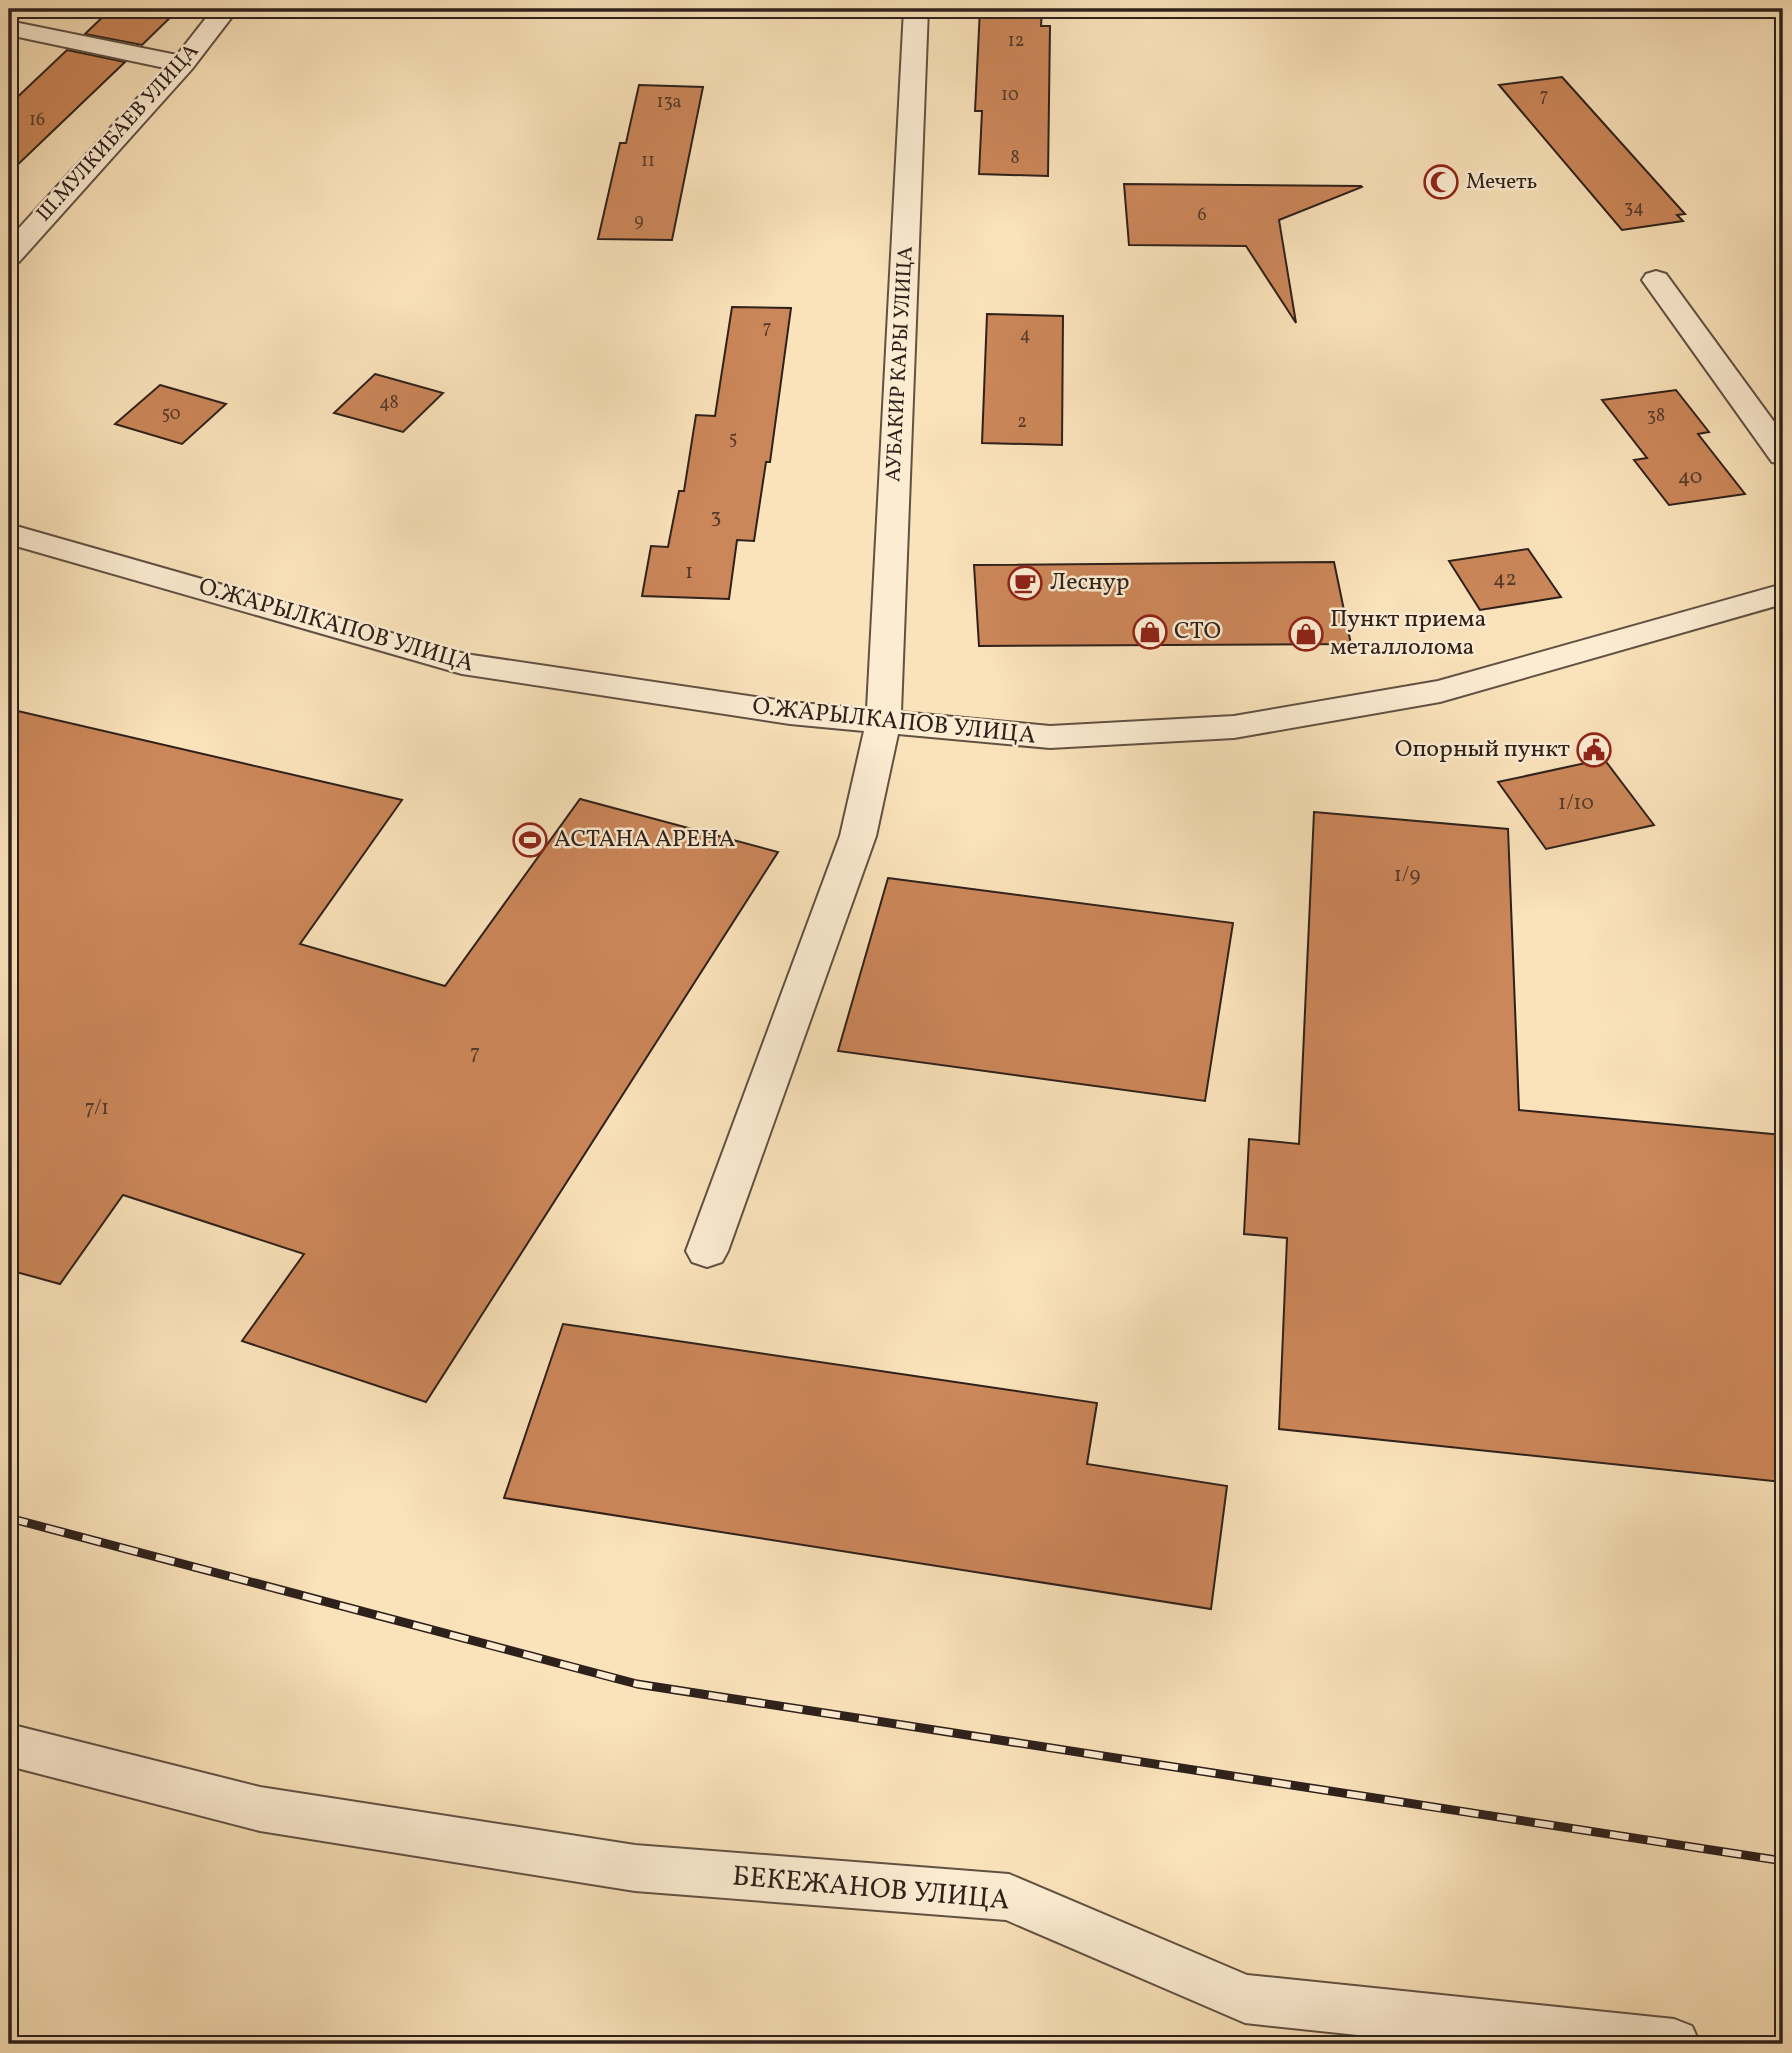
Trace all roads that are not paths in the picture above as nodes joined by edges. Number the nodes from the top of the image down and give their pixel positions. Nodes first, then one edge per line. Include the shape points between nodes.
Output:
1 (226, 9) edge
2 (916, 9) edge
3 (9, 28) edge
4 (183, 64) junction
5 (9, 256) edge
6 (1656, 280) dead end
7 (1783, 454) edge
8 (9, 534) edge
9 (1783, 594) edge
10 (884, 720) junction
11 (707, 1251) dead end
12 (9, 1745) edge
13 (1674, 2044) edge

1 - 4 street, Ш.МУЛКИБАЕВ УЛИЦА
2 - 10 street, АУБАКИР КАРЫ УЛИЦА
3 - 4 street
4 - 5 street, Ш.МУЛКИБАЕВ УЛИЦА
6 - 7 street
8 - 10 street, О.ЖАРЫЛКАПОВ УЛИЦА via 462,664 682,699
9 - 10 street, О.ЖАРЫЛКАПОВ УЛИЦА via 1440,691 1234,727 1050,737
10 - 11 street, АУБАКИР КАРЫ УЛИЦА via 858,836
12 - 13 street, БЕКЕЖАНОВ УЛИЦА via 260,1809 635,1868 1009,1897 1245,1999

